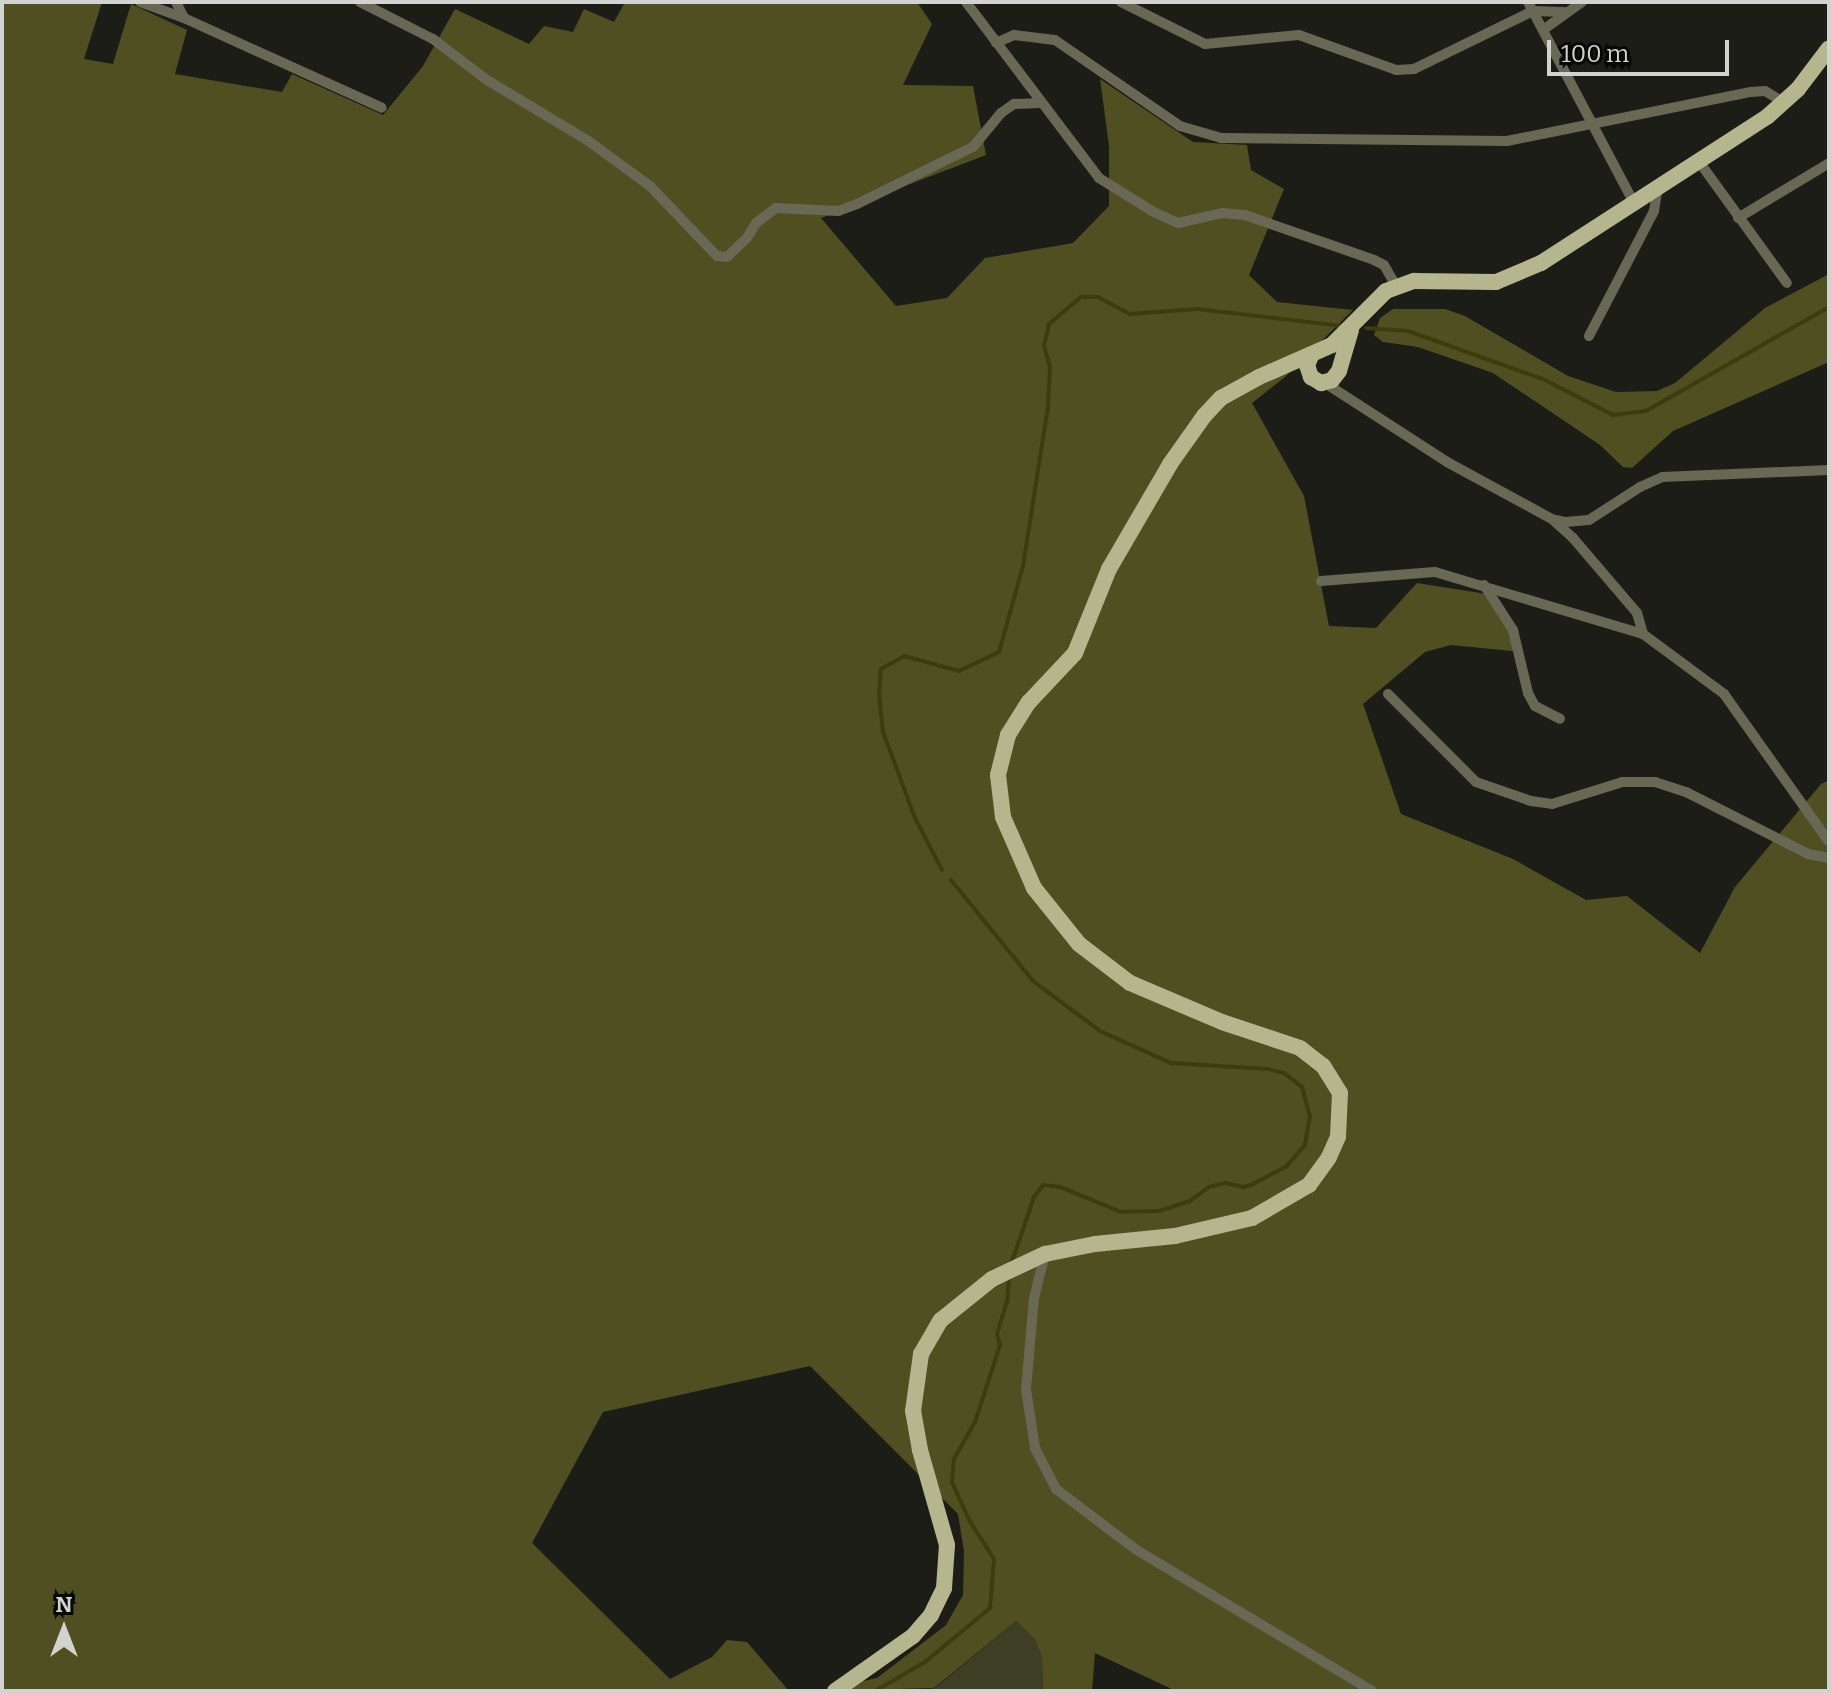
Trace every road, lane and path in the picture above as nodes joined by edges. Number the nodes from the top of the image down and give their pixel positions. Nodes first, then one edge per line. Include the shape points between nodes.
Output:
1 (140, 2) edge
2 (176, 2) edge
3 (360, 2) edge
4 (966, 2) edge
5 (1121, 2) edge
6 (1582, 2) edge
7 (1530, 6) edge
8 (1564, 12) junction
9 (184, 18) junction
10 (1543, 30) junction
11 (996, 43) junction
12 (1829, 48) edge
13 (1783, 102) junction
14 (1039, 103) junction
15 (382, 108) dead end
16 (1591, 124) junction
17 (1700, 163) junction
18 (1829, 163) edge
19 (1657, 191) junction
20 (1635, 205) junction
21 (1738, 218) junction
22 (1787, 283) dead end
23 (1396, 286) junction
24 (1351, 328) junction
25 (1589, 336) dead end
26 (1317, 353) junction
27 (1339, 363) junction
28 (1283, 369) junction
29 (1309, 374) junction
30 (1325, 383) junction
31 (1829, 470) edge
32 (1552, 519) junction
33 (1321, 581) dead end
34 (1484, 585) junction
35 (1643, 634) junction
36 (1388, 694) dead end
37 (1560, 719) dead end
38 (1829, 842) edge
39 (1829, 858) edge
40 (1045, 1254) junction
41 (835, 1691) edge
42 (1372, 1691) edge

1 - 9 street
2 - 9 street
3 - 14 street via 433,39 487,80 587,140 650,186 717,256 727,257 776,208 838,211 857,204 973,147 1014,104
4 - 11 street
5 - 7 street via 1205,44 1299,35 1396,70 1414,69
6 - 8 street
7 - 8 street
7 - 10 street
8 - 10 street
9 - 15 street
10 - 16 street
11 - 14 street
11 - 16 street via 1014,35 1055,40 1180,126 1221,138 1507,141
12 - 13 main road
13 - 16 street via 1765,91 1751,92
13 - 17 main road
14 - 23 street via 1099,178 1152,211 1178,223 1222,213 1245,215 1384,265
16 - 20 street
17 - 19 main road
17 - 21 street
18 - 21 street
19 - 20 main road
19 - 25 street via 1654,211
20 - 23 main road via 1516,276 1483,283 1414,281
21 - 22 street
23 - 24 main road via 1376,298
24 - 26 main road
24 - 27 main road
26 - 27 main road via 1333,354
26 - 28 main road
26 - 29 main road via 1307,365
27 - 30 main road via 1337,375
28 - 29 main road
28 - 40 main road via 1221,398 1186,438 1109,569 1075,653 1029,702 1008,735 997,787 1008,830 1034,888 1079,944 1130,983 1315,1058 1340,1093 1338,1137 1309,1185 1252,1218 1175,1236
29 - 30 main road
30 - 32 street via 1447,462
31 - 32 street via 1662,477 1589,520
32 - 35 street via 1637,613
33 - 34 street via 1435,572
34 - 35 street
34 - 37 street via 1513,630 1535,706
35 - 38 street via 1724,694
36 - 39 street via 1476,782 1552,804 1622,782 1655,782 1686,792 1808,854
40 - 41 main road via 970,1294 941,1320 921,1354 914,1383 915,1431 947,1545 944,1588 913,1636
40 - 42 street via 1034,1298 1026,1389 1035,1448 1056,1489 1135,1549

